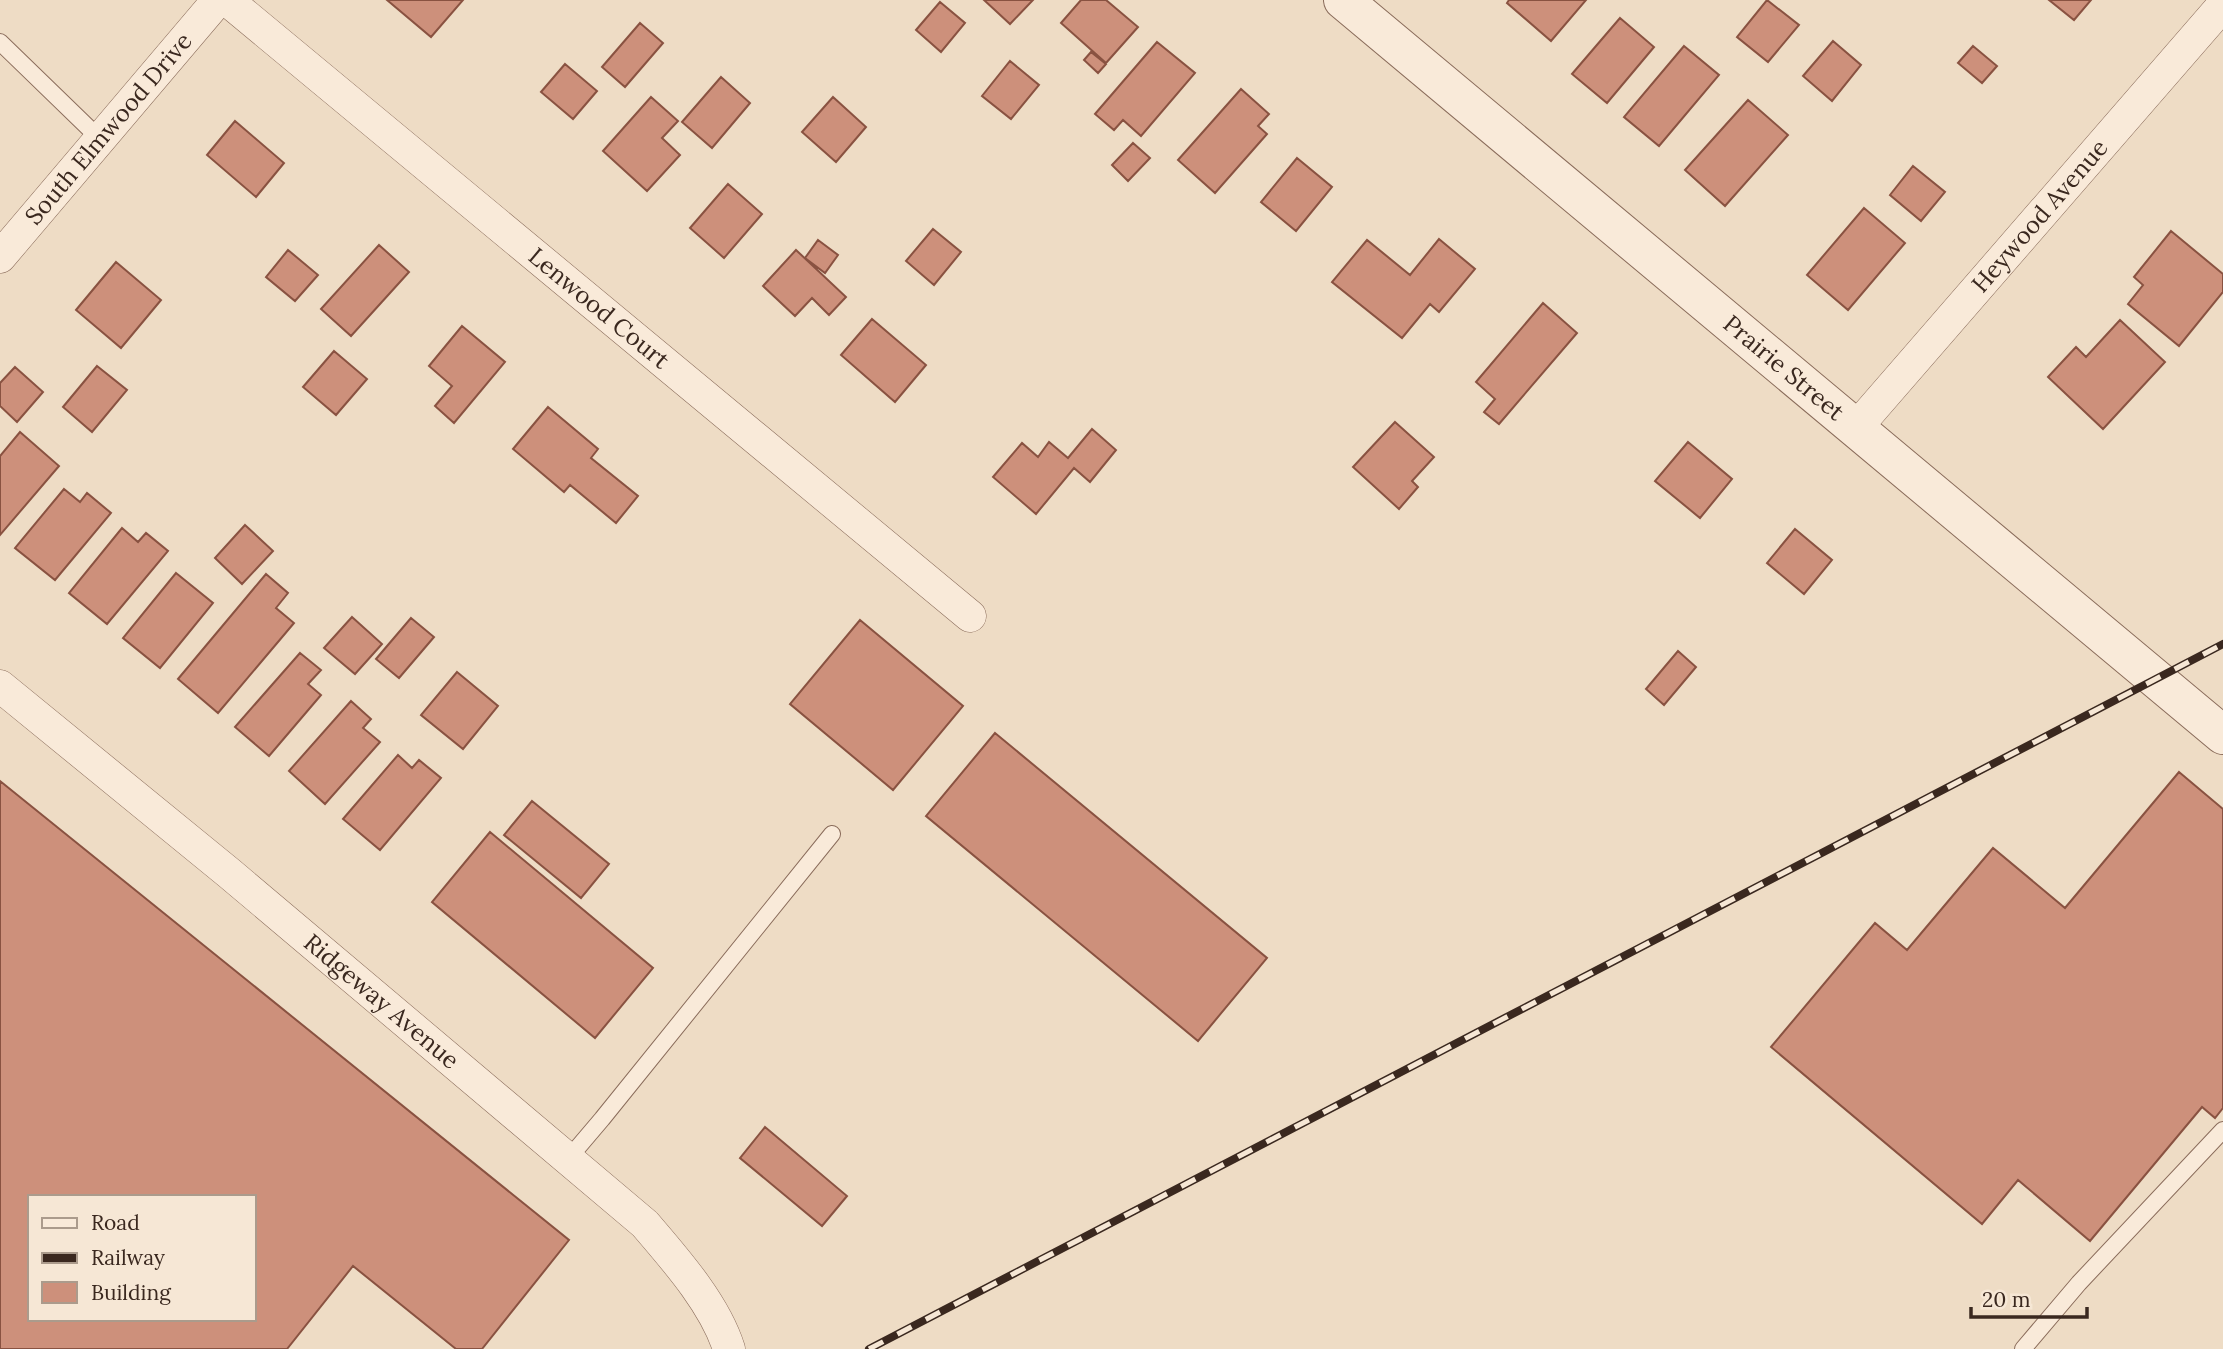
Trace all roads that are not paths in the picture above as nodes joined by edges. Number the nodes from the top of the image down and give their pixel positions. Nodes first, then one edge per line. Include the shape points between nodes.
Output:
1 (218, 0) edge
2 (227, 0) edge
3 (1343, 0) edge
4 (2223, 5) edge
5 (0, 42) edge
6 (100, 139) junction
7 (0, 257) edge
8 (1855, 429) junction
9 (970, 616) dead end
10 (0, 686) edge
11 (2223, 735) edge
12 (832, 834) dead end
13 (2223, 1130) edge
14 (568, 1158) junction
15 (725, 1347) edge
16 (2023, 1349) edge

1 - 6 street, South Elmwood Drive
2 - 9 street, Lenwood Court
3 - 8 street, Prairie Street
4 - 8 street, Heywood Avenue
5 - 6 lane
6 - 7 street, South Elmwood Drive
8 - 11 street, Prairie Street
10 - 14 street, Ridgeway Avenue
12 - 14 lane
13 - 16 lane
14 - 15 street, Ridgeway Avenue via 645,1224 683,1268 717,1322

